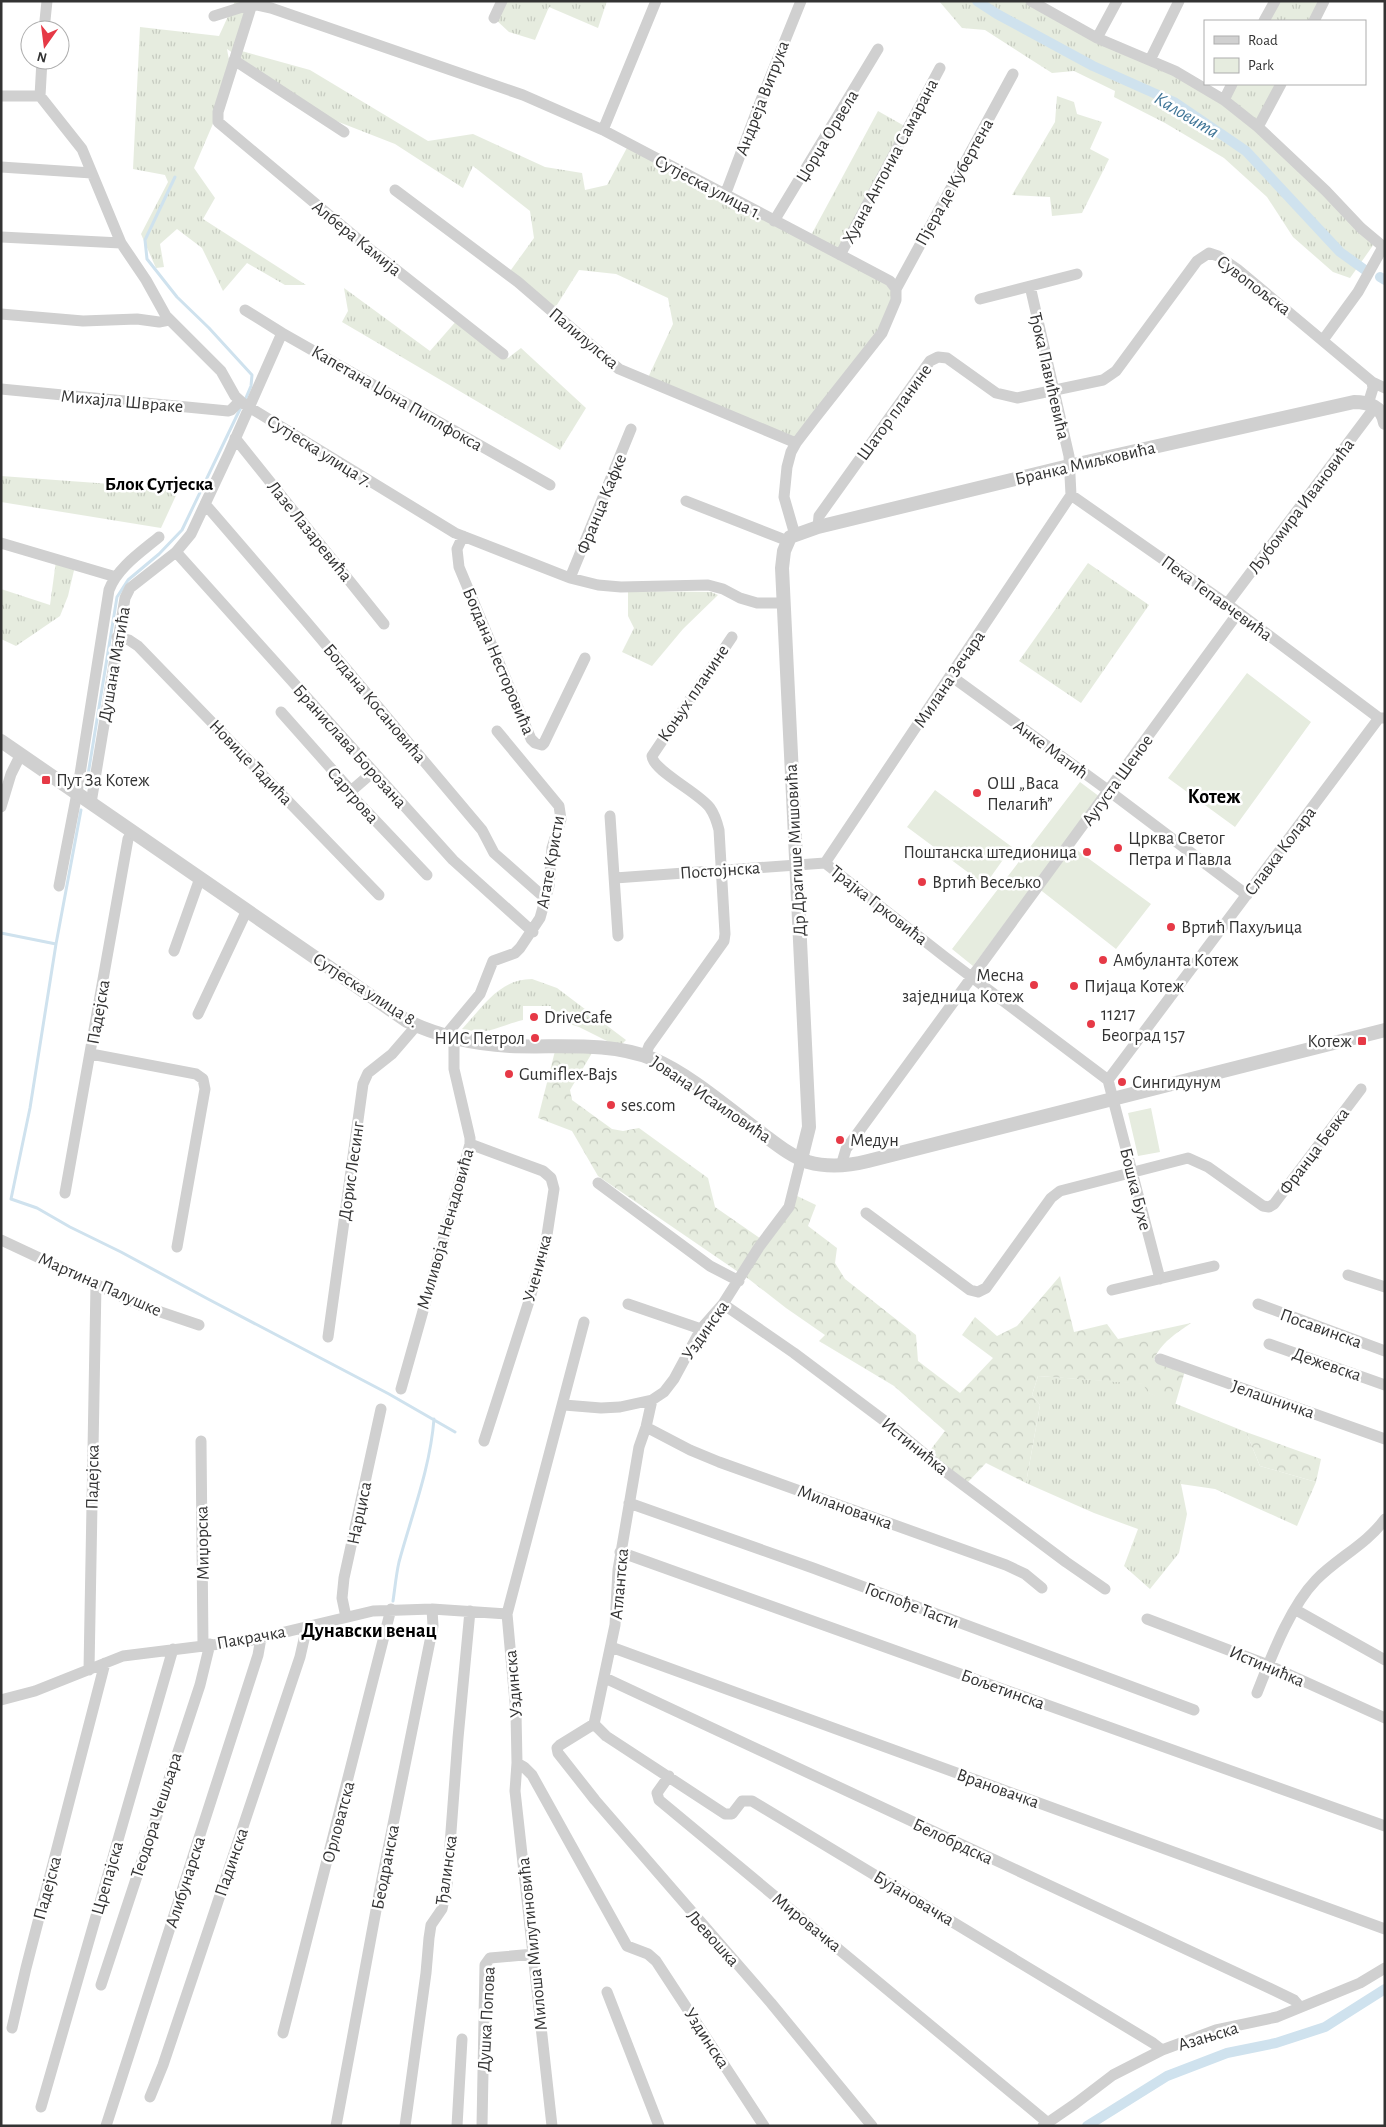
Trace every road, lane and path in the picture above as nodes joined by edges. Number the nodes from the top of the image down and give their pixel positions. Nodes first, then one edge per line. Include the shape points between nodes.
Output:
1 (46, 1) edge
2 (502, 1) edge
3 (656, 1) edge
4 (801, 1) edge
5 (1031, 1) edge
6 (1117, 1) edge
7 (1179, 1) edge
8 (1275, 1) edge
9 (1324, 1) edge
10 (253, 3) edge
11 (214, 16) dead end
12 (494, 18) dead end
13 (45, 20) edge
14 (1265, 20) edge
15 (1314, 20) edge
16 (1097, 38) junction
17 (878, 50) dead end
18 (234, 60) junction
19 (1150, 60) junction
20 (940, 68) dead end
21 (41, 70) edge
22 (1013, 74) dead end
23 (1232, 85) edge
24 (1279, 85) edge
25 (1, 96) edge
26 (40, 96) junction
27 (1224, 100) junction
28 (1258, 126) junction
29 (602, 130) junction
30 (344, 132) dead end
31 (1, 167) edge
32 (92, 173) junction
33 (396, 190) dead end
34 (725, 195) junction
35 (774, 221) junction
36 (1, 237) edge
37 (121, 243) junction
38 (1384, 247) edge
39 (840, 255) junction
40 (1077, 274) dead end
41 (1030, 286) junction
42 (896, 289) junction
43 (980, 299) dead end
44 (245, 310) dead end
45 (1, 314) edge
46 (169, 320) junction
47 (282, 333) junction
48 (1323, 340) junction
49 (503, 354) dead end
50 (1372, 382) junction
51 (1385, 388) edge
52 (1, 389) edge
53 (1054, 391) junction
54 (244, 404) junction
55 (1371, 405) junction
56 (1385, 419) edge
57 (1385, 422) edge
58 (631, 429) dead end
59 (235, 438) junction
60 (796, 443) junction
61 (1069, 466) junction
62 (550, 486) dead end
63 (1071, 495) junction
64 (686, 501) dead end
65 (205, 504) junction
66 (818, 527) junction
67 (462, 536) junction
68 (158, 537) dead end
69 (791, 538) junction
70 (1, 543) edge
71 (176, 552) junction
72 (116, 577) junction
73 (570, 578) junction
74 (784, 603) junction
75 (1227, 604) junction
76 (1238, 613) junction
77 (384, 624) dead end
78 (732, 636) dead end
79 (117, 637) junction
80 (585, 658) dead end
81 (951, 676) junction
82 (281, 712) dead end
83 (1382, 718) edge
84 (497, 732) dead end
85 (1, 741) edge
86 (21, 754) junction
87 (373, 772) junction
88 (351, 791) junction
89 (1110, 791) junction
90 (77, 793) junction
91 (91, 803) junction
92 (1, 807) edge
93 (610, 816) dead end
94 (132, 832) junction
95 (825, 863) junction
96 (796, 865) junction
97 (722, 870) junction
98 (427, 875) dead end
99 (200, 878) junction
100 (615, 878) junction
101 (59, 886) dead end
102 (379, 895) dead end
103 (1247, 895) junction
104 (546, 900) junction
105 (247, 910) junction
106 (533, 932) junction
107 (618, 936) dead end
108 (174, 951) dead end
109 (972, 978) junction
110 (198, 1014) dead end
111 (417, 1025) junction
112 (1385, 1030) edge
113 (450, 1037) junction
114 (91, 1054) junction
115 (645, 1056) junction
116 (1108, 1080) junction
117 (1360, 1089) dead end
118 (1114, 1100) junction
119 (470, 1144) junction
120 (801, 1159) junction
121 (842, 1166) junction
122 (1131, 1172) junction
123 (598, 1183) dead end
124 (65, 1193) dead end
125 (866, 1213) dead end
126 (1, 1240) edge
127 (177, 1247) dead end
128 (1214, 1266) dead end
129 (1348, 1275) dead end
130 (1160, 1279) junction
131 (739, 1282) junction
132 (96, 1284) junction
133 (1385, 1288) edge
134 (1112, 1290) dead end
135 (628, 1304) dead end
136 (724, 1304) junction
137 (1258, 1304) dead end
138 (584, 1322) dead end
139 (200, 1325) dead end
140 (701, 1330) junction
141 (328, 1337) dead end
142 (1269, 1344) dead end
143 (1385, 1351) edge
144 (1160, 1359) dead end
145 (1385, 1385) edge
146 (401, 1389) dead end
147 (652, 1400) junction
148 (564, 1405) junction
149 (382, 1409) dead end
150 (646, 1427) junction
151 (1385, 1439) edge
152 (202, 1441) dead end
153 (484, 1441) dead end
154 (629, 1503) junction
155 (1385, 1519) edge
156 (1376, 1531) junction
157 (1385, 1540) edge
158 (620, 1552) junction
159 (1042, 1588) dead end
160 (1105, 1589) dead end
161 (391, 1609) junction
162 (432, 1609) junction
163 (1296, 1610) junction
164 (470, 1611) junction
165 (507, 1614) junction
166 (346, 1617) junction
167 (1147, 1619) dead end
168 (308, 1626) junction
169 (261, 1638) junction
170 (207, 1644) junction
171 (611, 1647) junction
172 (173, 1649) junction
173 (1385, 1660) edge
174 (105, 1663) junction
175 (1268, 1665) junction
176 (89, 1670) junction
177 (605, 1678) junction
178 (1257, 1693) dead end
179 (1, 1700) edge
180 (1194, 1710) dead end
181 (1385, 1718) edge
182 (594, 1724) junction
183 (517, 1763) junction
184 (670, 1776) junction
185 (1385, 1826) edge
186 (1385, 1930) edge
187 (534, 1954) junction
188 (1385, 1968) edge
189 (102, 1985) dead end
190 (607, 1992) dead end
191 (1300, 2007) junction
192 (12, 2028) dead end
193 (283, 2034) dead end
194 (462, 2039) dead end
195 (1162, 2050) junction
196 (150, 2097) dead end
197 (41, 2106) dead end
198 (1045, 2124) edge
199 (106, 2126) edge
200 (336, 2126) edge
201 (405, 2126) edge
202 (458, 2126) edge
203 (482, 2126) edge
204 (552, 2126) edge
205 (659, 2126) edge
206 (764, 2126) edge
207 (872, 2126) edge

1 - 13 street
2 - 12 street
3 - 29 street
4 - 34 street, Андреја Витрука
5 - 16 street
6 - 16 street
7 - 19 street
8 - 14 street
9 - 15 street
10 - 11 street
10 - 18 street
10 - 29 street, Сутјеска улица 1. via 523,94
16 - 19 street
17 - 35 street, Џорџа Орвела
18 - 30 street
18 - 49 street, Албера Камија via 218,122 358,240
19 - 27 street
20 - 39 street, Хуана Антониа Самарана
21 - 26 street
22 - 42 street, Пјера де Кубертена
23 - 27 street
24 - 28 street
25 - 26 street
26 - 32 street, Сутјеска улица 7. via 76,141
27 - 28 street
28 - 38 street
29 - 34 street, Сутјеска улица 1.
31 - 32 street
32 - 37 street, Сутјеска улица 7.
33 - 60 street, Палилулска via 518,282 619,369
34 - 35 street, Сутјеска улица 1.
35 - 39 street, Сутјеска улица 1.
36 - 37 street
37 - 46 street, Сутјеска улица 7.
38 - 48 street via 1358,292
39 - 42 street, Сутјеска улица 1. via 890,281
40 - 41 street
41 - 43 street
41 - 53 street, Ђока Павићевића
42 - 60 street via 896,300 882,333
44 - 47 street, Капетана Џона Пиплфокса
45 - 46 street via 83,321
46 - 54 street, Сутјеска улица 7. via 221,371
47 - 54 street, Душана Матића
47 - 62 street, Капетана Џона Пиплфокса
48 - 50 street, Сувопољска
48 - 53 street, Сувопољска via 1236,269 1209,253 1197,261 1116,371 1102,380
50 - 51 street
50 - 55 street
52 - 54 street, Михајла Швраке via 228,411
53 - 61 street, Ђока Павићевића
53 - 66 street, Шатор планине via 1023,398 1004,396 947,358 930,361 819,516
54 - 59 street, Душана Матића
54 - 67 street, Сутјеска улица 7.
55 - 56 street
55 - 61 street, Бранка Миљковића via 1354,402
55 - 75 street, Љубомира Ивановића
56 - 57 street
58 - 73 street, Франца Кафке
59 - 65 street, Душана Матића
59 - 77 street, Лазе Лазаревића
60 - 69 street via 784,487
61 - 63 street
61 - 66 street, Бранка Миљковића
63 - 75 street, Пека Тепавчевића
63 - 81 street, Милана Зечара
64 - 69 street
65 - 71 street, Душана Матића via 191,534
65 - 104 street, Богдана Косановића via 482,830 494,853
66 - 69 street, Бранка Миљковића
67 - 73 street, Сутјеска улица 7.
67 - 80 street, Богдана Несторовића via 457,549 459,567 535,743 544,743
68 - 72 street
69 - 74 street, Др Драгише Мишовића via 784,551 782,568
70 - 72 street
71 - 79 street, Душана Матића via 128,590
71 - 87 street, Бранислава Борозана
72 - 90 street via 106,604
73 - 74 street, Сутјеска улица 7. via 615,587 708,585 757,603
74 - 96 street, Др Драгише Мишовића
75 - 76 street, Пека Тепавчевића
76 - 83 street, Пека Тепавчевића
76 - 89 street, Аугуста Шеное
78 - 97 street, Коњух планине via 652,756 657,765 705,801 714,815 719,830
79 - 91 street, Душана Матића
79 - 102 street, Новице Тадића via 138,646
81 - 89 street, Анке Матић
81 - 95 street, Милана Зечара
82 - 88 street, Сартрова
83 - 103 street, Славка Колара
84 - 104 street, Агате Кристи via 561,810 550,858
85 - 86 street, Сутјеска улица 8.
86 - 90 street, Сутјеска улица 8.
86 - 92 street
87 - 88 street
87 - 106 street, Бранислава Борозана via 462,869
88 - 98 street, Сартрова via 355,800
89 - 103 street, Анке Матић
89 - 109 street, Аугуста Шеное
90 - 91 street, Сутјеска улица 8.
90 - 101 street
91 - 94 street, Сутјеска улица 8.
93 - 100 street
94 - 99 street, Сутјеска улица 8.
94 - 114 street, Падејска via 128,839
95 - 96 street, Постојнска
95 - 109 street, Трајка Грковића
96 - 97 street, Постојнска
96 - 120 street, Др Драгише Мишовића via 809,1126
97 - 100 street, Постојнска
97 - 115 street, Јована Исаиловића via 724,941
99 - 105 street, Сутјеска улица 8.
99 - 108 street
100 - 107 street
103 - 116 street, Славка Колара
104 - 106 street, Агате Кристи
105 - 110 street
105 - 111 street, Сутјеска улица 8.
106 - 113 street, Агате Кристи via 515,953 493,961 480,994
109 - 116 street, Трајка Грковића
109 - 121 street, Аугуста Шеное via 846,1149
111 - 113 street, Сутјеска улица 8.
111 - 141 street, Дорис Лесинг via 392,1054 368,1072 363,1084
112 - 118 street, Јована Исаиловића
113 - 115 street, Сутјеска улица 8. via 511,1046 586,1046
113 - 119 street, Миливоја Ненадовића
114 - 124 street, Падејска
114 - 127 street via 196,1074 203,1079 205,1089
115 - 120 street, Јована Исаиловића via 679,1074
116 - 118 street
117 - 122 street, Франца Бевка via 1269,1207 1208,1167 1188,1158
118 - 121 street, Јована Исаиловића
118 - 122 street, Бошка Бухе
119 - 146 street, Миливоја Ненадовића
119 - 153 street, Ученичка via 543,1171 548,1174 554,1189 530,1298
120 - 121 street, Јована Исаиловића
120 - 131 street, Уздинска via 789,1207 759,1247
122 - 125 street via 1060,1191 1051,1198 986,1288 978,1292 970,1290
122 - 130 street, Бошка Бухе
123 - 131 street, Уздинска via 703,1260
126 - 132 street, Мартина Палушке
128 - 130 street
129 - 133 street
130 - 134 street
131 - 136 street, Уздинска
132 - 139 street, Мартина Палушке via 140,1305
132 - 176 street, Падејска
135 - 140 street
136 - 140 street, Уздинска
136 - 160 street, Истинићка via 890,1425 946,1472
137 - 143 street, Посавинска
138 - 148 street
140 - 147 street, Уздинска via 670,1385
142 - 145 street, Дежевска
144 - 151 street, Јелашничка
147 - 148 street, Уздинска via 601,1408
147 - 150 street, Атлантска
148 - 165 street, Уздинска
149 - 166 street, Нарциса via 344,1578 342,1598
150 - 154 street, Атлантска via 639,1446
150 - 159 street, Милановачка via 719,1462 1006,1565 1025,1574
152 - 170 street, Миџорска
154 - 158 street, Атлантска
154 - 180 street, Госпође Тасти
155 - 156 street
156 - 157 street
156 - 163 street via 1327,1569 1314,1582
158 - 171 street, Атлантска via 617,1611
158 - 185 street, Бољетинска
161 - 162 street, Пакрачка
161 - 166 street, Пакрачка
161 - 193 street, Орловатска
162 - 164 street, Пакрачка
162 - 200 street, Беодранска via 433,1626
163 - 173 street
163 - 175 street
164 - 165 street, Пакрачка
164 - 201 street, Ђалинска via 447,1885 442,1909 430,1930
165 - 183 street, Уздинска
166 - 168 street, Пакрачка
167 - 175 street, Истинићка
168 - 169 street, Пакрачка
168 - 196 street, Падинска
169 - 170 street, Пакрачка
169 - 199 street, Алибунарска
170 - 172 street, Пакрачка
170 - 189 street, Теодора Чешљара via 200,1685
171 - 177 street, Атлантска
171 - 186 street, Врановачка
172 - 174 street, Пакрачка via 123,1656
172 - 197 street, Црепајска
174 - 176 street, Пакрачка
174 - 192 street, Падејска
175 - 178 street
175 - 181 street, Истинићка
176 - 179 street, Пакрачка
177 - 182 street, Атлантска
177 - 191 street, Белобрдска via 1267,1987 1294,2000
182 - 184 street via 606,1736
182 - 207 street, Љевошка via 557,1748 558,1753
183 - 187 street, Милоша Милутиновића via 515,1792
183 - 206 street, Уздинска via 532,1775 627,1946 648,1954 656,1961
184 - 195 street, Бујановачка via 729,1815 742,1800 752,1800
184 - 198 street, Мировачка via 657,1792 658,1800
187 - 203 street, Душка Попова via 490,1958 485,1965
187 - 204 street, Милоша Милутиновића
188 - 191 street, Азањска via 1360,1983
190 - 205 street
191 - 195 street, Азањска via 1262,2022 1216,2030
194 - 202 street
195 - 198 street, Азањска via 1113,2075

